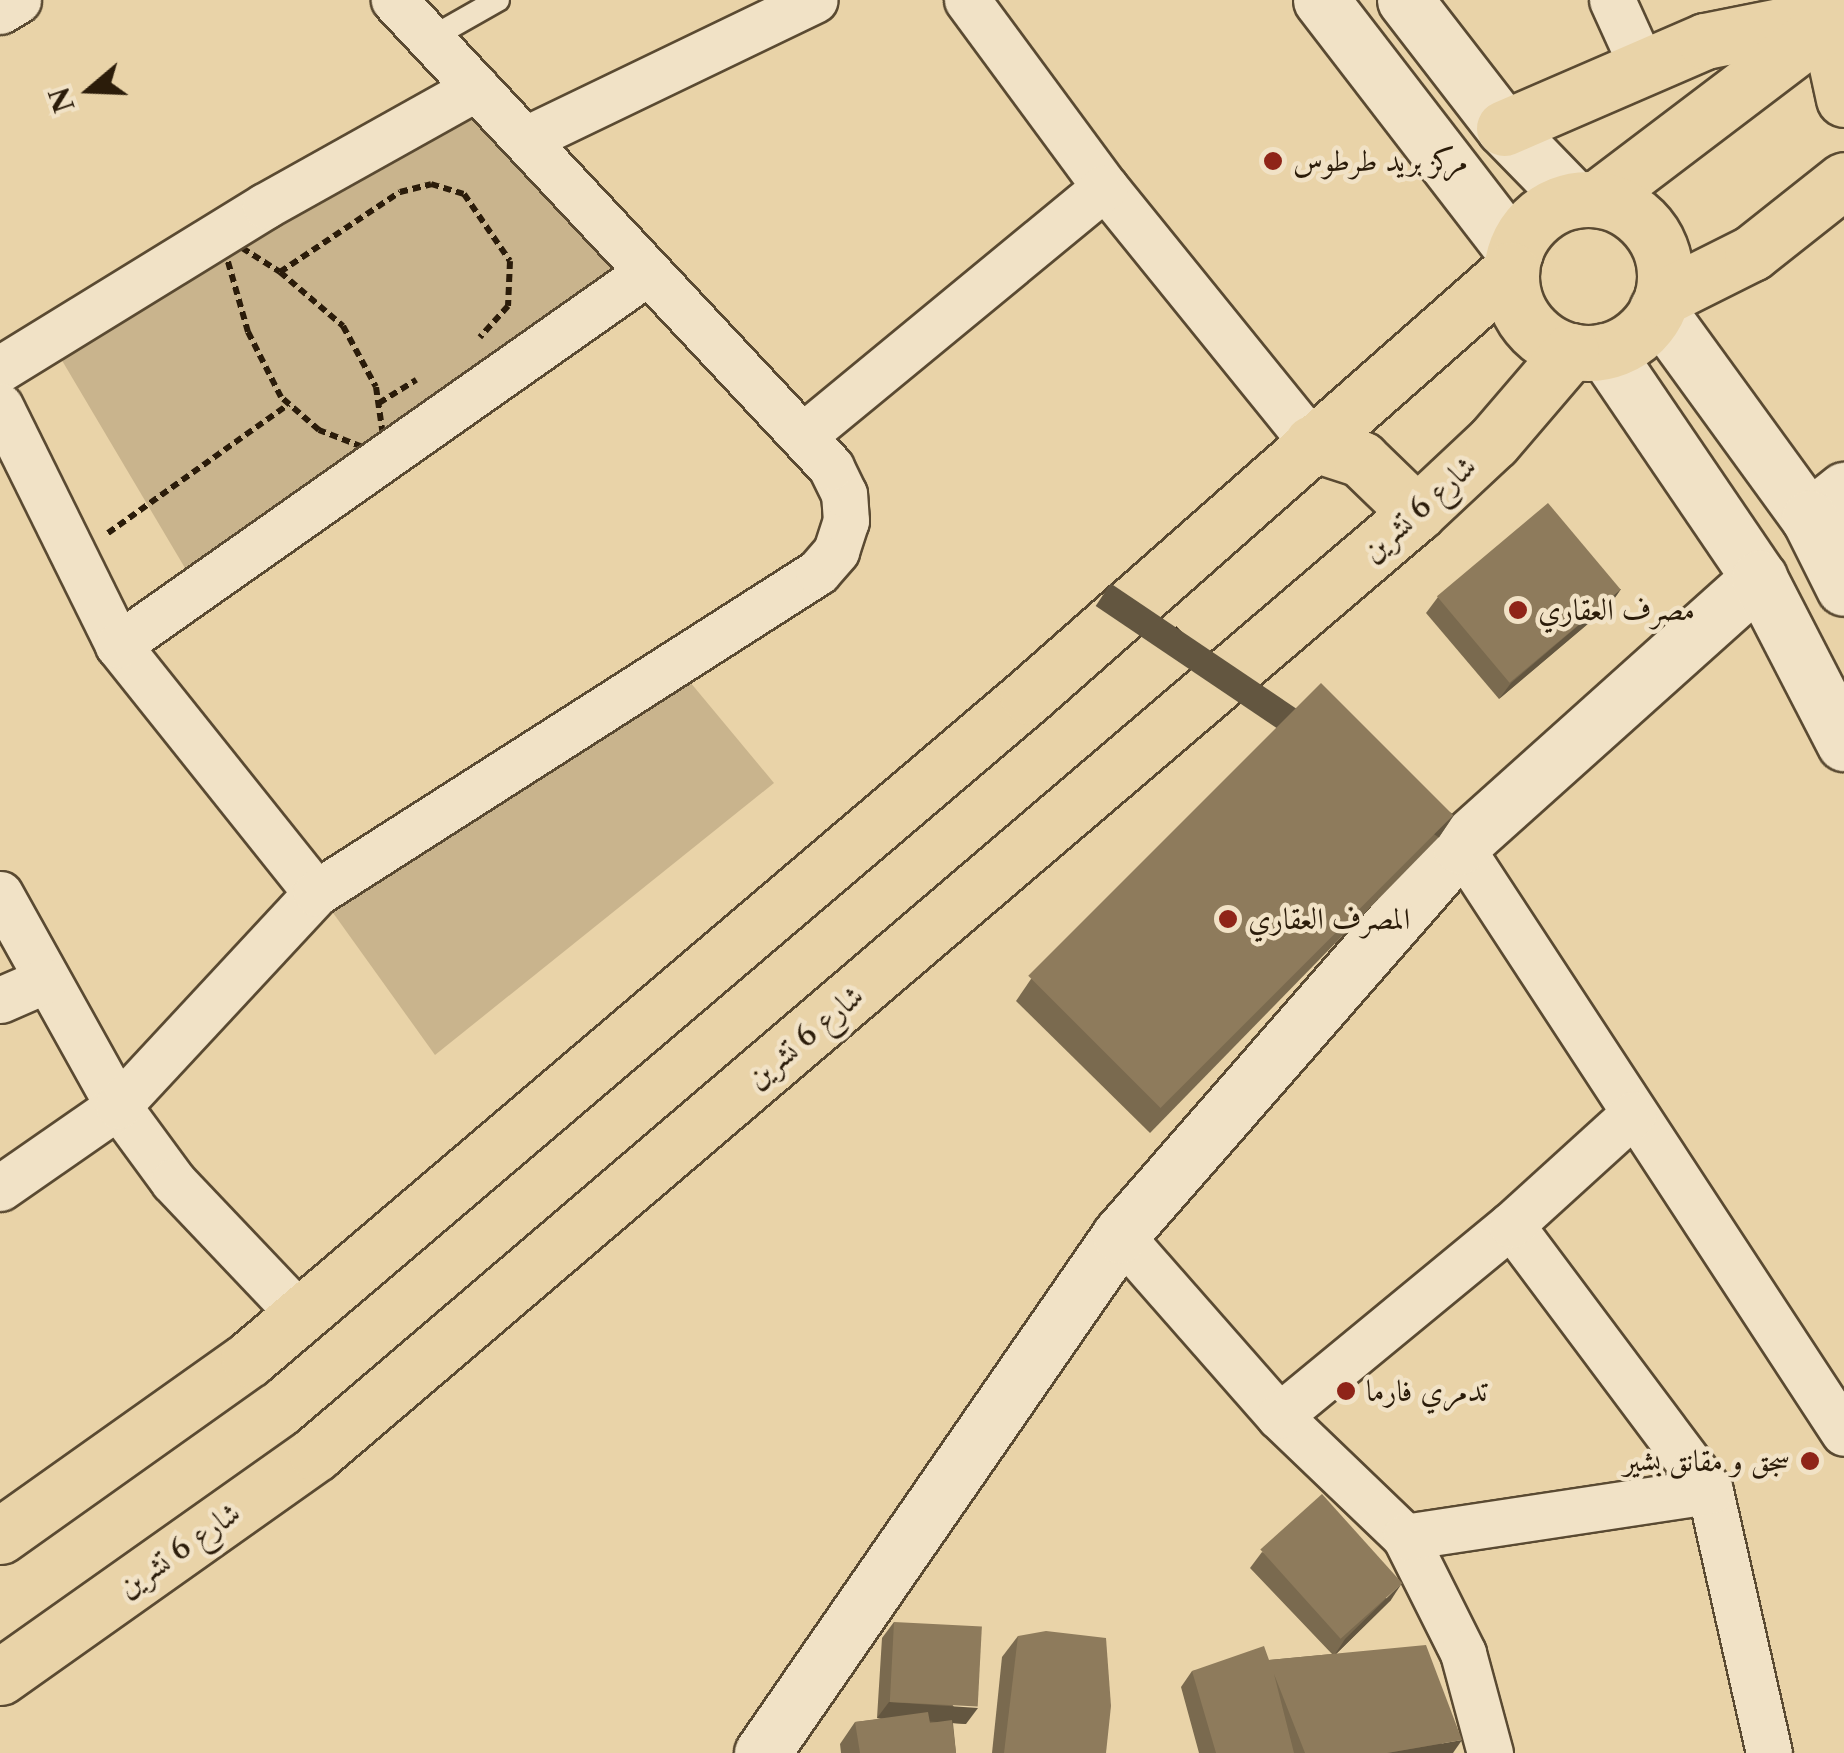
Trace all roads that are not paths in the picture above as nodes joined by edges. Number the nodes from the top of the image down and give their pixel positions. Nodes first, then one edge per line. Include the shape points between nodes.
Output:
1 (18, 0) edge
2 (394, 0) edge
3 (498, 0) edge
4 (815, 0) edge
5 (967, 0) edge
6 (1321, 0) edge
7 (1405, 0) edge
8 (1612, 0) edge
9 (0, 11) edge
10 (1842, 12) edge
11 (431, 38) junction
12 (1641, 64) junction
13 (476, 88) junction
14 (1844, 99) edge
15 (1504, 128) junction
16 (528, 138) junction
17 (1844, 180) edge
18 (1105, 187) junction
19 (1585, 199) junction
20 (1513, 261) junction
21 (648, 272) junction
22 (1660, 303) junction
23 (1588, 351) junction
24 (0, 369) edge
25 (0, 406) edge
26 (804, 435) junction
27 (1312, 444) junction
28 (1826, 504) edge
29 (1417, 513) junction
30 (1760, 578) junction
31 (1844, 588) edge
32 (118, 645) junction
33 (1844, 744) edge
34 (1460, 846) junction
35 (316, 893) junction
36 (0, 894) edge
37 (44, 981) junction
38 (0, 1000) edge
39 (118, 1106) junction
40 (1633, 1114) junction
41 (0, 1188) edge
42 (1511, 1225) junction
43 (1120, 1235) junction
44 (300, 1314) junction
45 (1278, 1416) junction
46 (1844, 1433) edge
47 (1710, 1490) junction
48 (0, 1536) edge
49 (1405, 1537) junction
50 (0, 1677) edge
51 (772, 1745) edge
52 (1490, 1753) edge
53 (1769, 1753) edge

1 - 9 street
2 - 11 street
3 - 11 lane
4 - 16 street
5 - 18 street
6 - 20 street
7 - 15 street
8 - 12 street
10 - 12 main road via 1755,27
10 - 14 main road via 1834,53
10 - 19 main road
11 - 13 street
12 - 15 main road
13 - 16 street
13 - 24 street
15 - 19 street
16 - 21 street
17 - 22 main road via 1752,253
18 - 26 street
18 - 27 street
19 - 20 main road via 1538,218
19 - 22 main road via 1638,216 1652,233 1665,276
20 - 23 main road via 1526,322
20 - 27 main road
21 - 26 street
21 - 32 street
22 - 23 main road via 1644,328
22 - 28 street
23 - 29 main road, شارع 6 تشرين
23 - 30 street
25 - 32 street
26 - 35 street via 844,494 846,521 836,551 818,572
27 - 29 main road via 1383,474
27 - 44 main road
28 - 31 street
29 - 50 main road, شارع 6 تشرين via 316,1453
30 - 33 street
30 - 34 street
32 - 35 street
34 - 40 street
34 - 43 street
35 - 39 street
36 - 37 street
37 - 38 street
37 - 39 street
39 - 41 street
39 - 44 street via 173,1181
40 - 42 street
40 - 46 street
42 - 45 street
42 - 47 street
43 - 45 street
43 - 51 street
44 - 48 main road via 249,1359
45 - 49 street
47 - 49 street
47 - 53 street
49 - 52 street via 1464,1652

